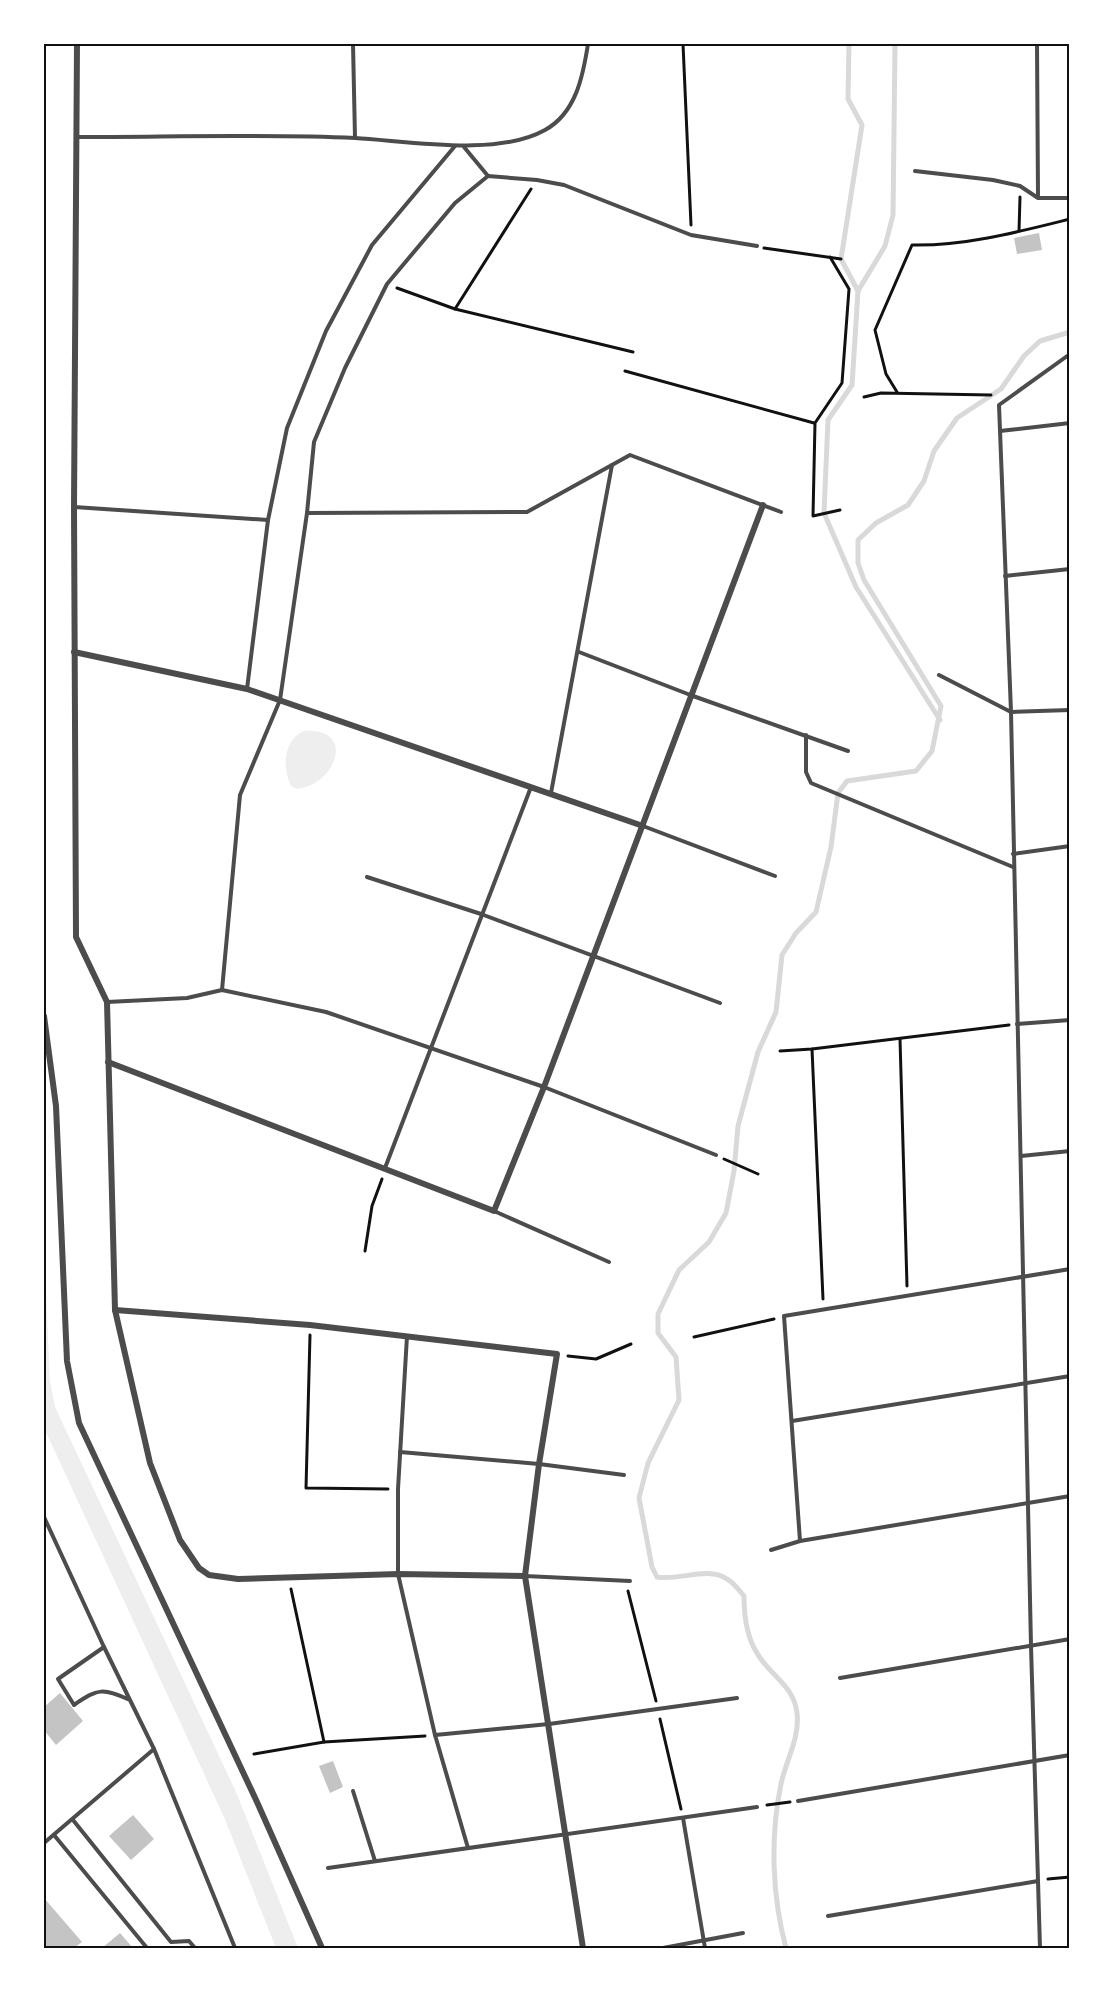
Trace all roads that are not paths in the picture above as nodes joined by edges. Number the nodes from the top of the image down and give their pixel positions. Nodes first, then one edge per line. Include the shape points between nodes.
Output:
1 (77, 44) edge
2 (353, 44) edge
3 (588, 44) edge
4 (1037, 44) edge
5 (76, 137) junction
6 (355, 138) junction
7 (455, 146) junction
8 (464, 146) junction
9 (915, 171) dead end
10 (488, 176) junction
11 (1038, 198) junction
12 (1070, 198) edge
13 (757, 246) road end
14 (1070, 354) edge
15 (1070, 423) edge
16 (1000, 431) junction
17 (612, 464) junction
18 (763, 505) junction
19 (74, 507) junction
20 (781, 512) dead end
21 (308, 513) junction
22 (268, 520) junction
23 (1070, 569) edge
24 (1005, 576) junction
25 (74, 652) junction
26 (579, 652) junction
27 (939, 675) dead end
28 (247, 689) junction
29 (693, 696) junction
30 (280, 700) junction
31 (1070, 711) edge
32 (1011, 712) junction
33 (806, 735) junction
34 (848, 751) dead end
35 (531, 787) junction
36 (551, 793) junction
37 (643, 826) junction
38 (1070, 846) edge
39 (1012, 854) junction
40 (1013, 867) junction
41 (775, 876) dead end
42 (367, 877) dead end
43 (481, 914) junction
44 (594, 955) junction
45 (222, 990) junction
46 (107, 1002) junction
47 (720, 1003) dead end
48 (44, 1016) edge
49 (1070, 1020) edge
50 (1017, 1024) junction
51 (430, 1047) junction
52 (108, 1062) junction
53 (544, 1087) junction
54 (1070, 1151) edge
55 (716, 1155) dead end
56 (1021, 1156) junction
57 (385, 1169) junction
58 (494, 1211) junction
59 (609, 1262) dead end
60 (1070, 1269) edge
61 (1022, 1275) junction
62 (116, 1311) junction
63 (407, 1335) junction
64 (1070, 1376) edge
65 (1027, 1384) junction
66 (792, 1421) junction
67 (400, 1452) junction
68 (539, 1464) junction
69 (624, 1475) dead end
70 (1070, 1496) edge
71 (1028, 1503) junction
72 (44, 1517) edge
73 (800, 1541) junction
74 (771, 1550) dead end
75 (398, 1574) junction
76 (525, 1576) junction
77 (628, 1581) road end
78 (1070, 1639) edge
79 (1031, 1646) junction
80 (104, 1647) junction
81 (840, 1678) dead end
82 (737, 1698) dead end
83 (130, 1701) junction
84 (549, 1724) junction
85 (435, 1735) junction
86 (154, 1749) junction
87 (1070, 1755) edge
88 (1034, 1761) junction
89 (353, 1791) dead end
90 (798, 1801) road end
91 (757, 1807) road end
92 (683, 1818) junction
93 (73, 1820) junction
94 (566, 1834) junction
95 (54, 1835) junction
96 (44, 1844) edge
97 (468, 1848) junction
98 (375, 1861) junction
99 (328, 1868) dead end
100 (1038, 1881) junction
101 (828, 1916) dead end
102 (743, 1933) dead end
103 (704, 1941) junction
104 (147, 1948) edge
105 (195, 1948) edge
106 (235, 1948) edge
107 (322, 1948) edge
108 (583, 1948) edge
109 (663, 1948) edge
110 (705, 1948) edge
111 (1040, 1948) edge

1 - 5 street
2 - 6 lane
3 - 8 lane via 579,86 558,121 528,138
4 - 11 lane
5 - 6 lane
5 - 19 street
6 - 7 lane
7 - 8 lane
7 - 22 lane via 372,246 326,331 287,428
8 - 10 lane
9 - 11 lane via 993,180 1020,186
10 - 13 lane via 564,185 691,235
10 - 21 lane via 455,202 387,284 314,442
11 - 12 lane
14 - 16 lane via 999,405
15 - 16 lane
16 - 24 lane
17 - 18 lane via 630,455
17 - 21 lane via 527,512
17 - 26 lane
18 - 20 lane
18 - 29 street
19 - 22 lane
19 - 25 street
21 - 30 lane
22 - 28 lane
23 - 24 lane
24 - 32 lane
25 - 28 street
25 - 46 street via 76,937
26 - 29 lane
26 - 36 lane
27 - 32 lane
28 - 30 street
29 - 33 lane
29 - 37 street
30 - 35 street
30 - 45 lane via 240,795
31 - 32 lane
32 - 39 lane
33 - 34 lane
33 - 40 lane via 806,772 811,783
35 - 36 street
35 - 43 lane
36 - 37 street
37 - 41 lane
37 - 44 street
38 - 39 lane
39 - 40 lane
40 - 50 lane
42 - 43 lane
43 - 44 lane
43 - 51 lane
44 - 47 lane
44 - 53 street
45 - 46 lane via 187,998
45 - 51 lane via 326,1012
46 - 52 street
48 - 107 street via 56,1106 67,1361 79,1424
49 - 50 lane
50 - 56 lane
51 - 53 lane
51 - 57 lane
52 - 57 street
52 - 62 street
53 - 55 lane
53 - 58 street
54 - 56 lane
56 - 61 lane
57 - 58 street
58 - 59 lane
60 - 61 lane
61 - 65 lane
61 - 66 lane via 784,1316
62 - 63 street
62 - 75 street via 150,1463 186,1550 199,1568 222,1578
63 - 67 lane
63 - 68 street via 557,1354
64 - 65 lane
65 - 66 lane
65 - 71 lane
66 - 73 lane
67 - 68 lane
67 - 75 lane
68 - 69 lane
68 - 76 street
70 - 71 lane
71 - 73 lane
71 - 79 lane
72 - 80 lane
73 - 74 lane
75 - 76 street
75 - 85 lane
76 - 77 lane
76 - 84 street
78 - 79 lane
79 - 81 lane
79 - 88 lane
80 - 83 lane
80 - 83 lane via 58,1679 74,1705 93,1691 111,1692
82 - 84 lane
83 - 86 lane
84 - 85 lane
84 - 94 street
85 - 97 lane
86 - 93 lane
86 - 106 lane
87 - 88 lane
88 - 90 lane
88 - 100 lane
89 - 98 lane
91 - 92 lane
92 - 94 lane
92 - 103 lane
93 - 95 lane
93 - 105 lane via 171,1942 189,1941
94 - 97 lane
94 - 108 street
95 - 96 lane
95 - 104 lane
97 - 98 lane
98 - 99 lane
100 - 101 lane
100 - 111 lane
102 - 103 lane
103 - 109 lane
103 - 110 lane

